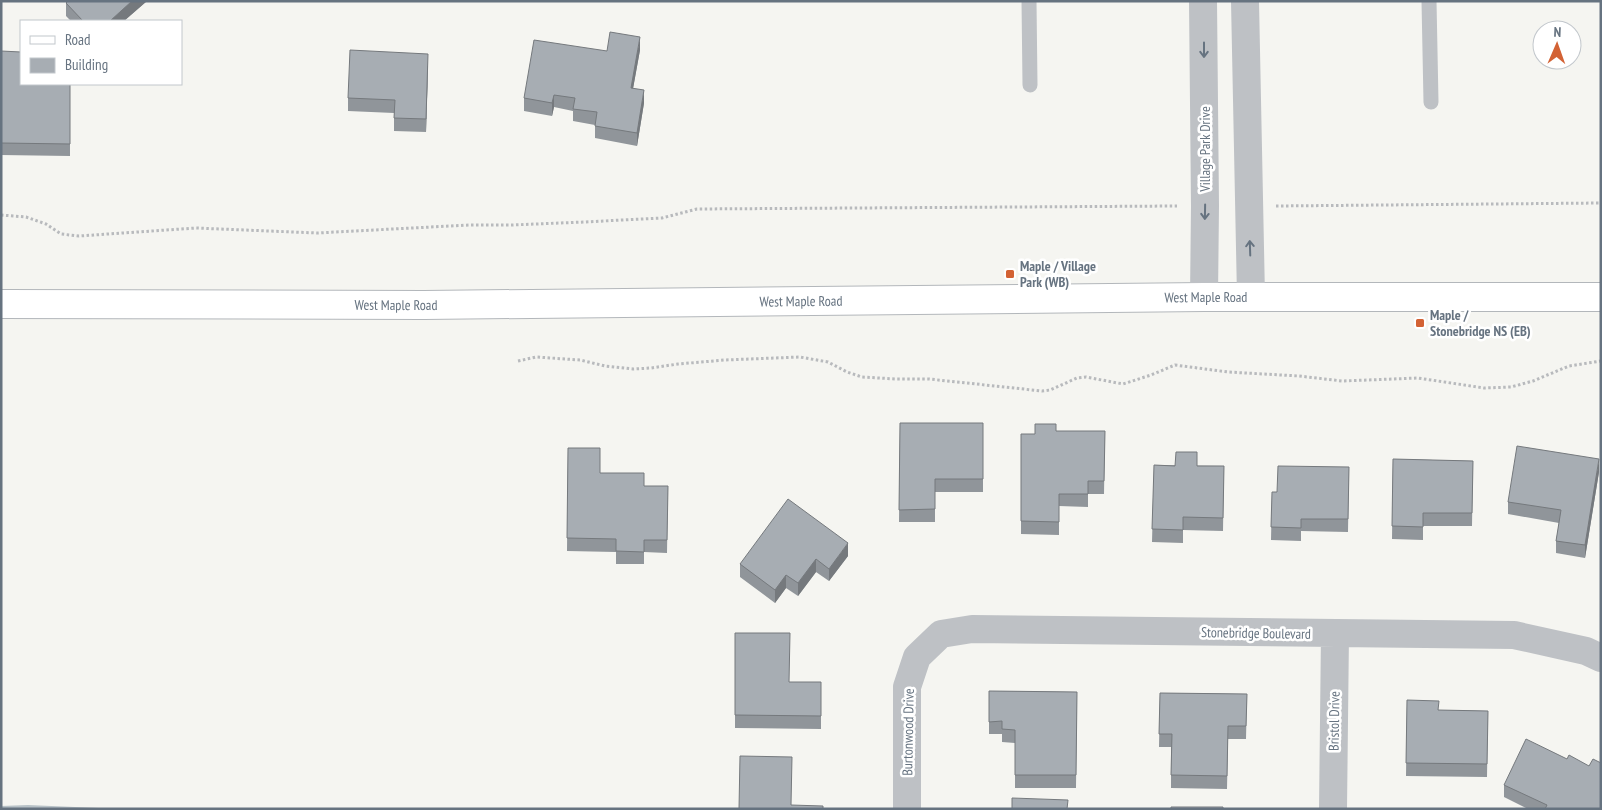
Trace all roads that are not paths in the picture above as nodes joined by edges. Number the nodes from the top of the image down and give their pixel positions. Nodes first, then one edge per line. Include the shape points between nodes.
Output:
1 (1030, 1) edge
2 (1204, 1) edge
3 (1245, 1) edge
4 (1429, 1) edge
5 (1030, 85) dead end
6 (1431, 102) dead end
7 (1204, 297) junction
8 (1251, 297) junction
9 (1601, 297) edge
10 (1, 304) edge
11 (1335, 634) junction
12 (917, 656) joint
13 (1601, 658) edge
14 (907, 809) edge
15 (1332, 809) edge

1 - 5 lane
2 -> 7 street, Village Park Drive
8 -> 3 street
4 - 6 lane
7 - 8 main road, West Maple Road
7 - 10 main road, West Maple Road via 433,305
8 - 9 main road, West Maple Road
11 - 12 street, Stonebridge Boulevard via 972,629 941,634
11 - 13 street, Stonebridge Boulevard via 1514,635 1586,651
11 - 15 street, Bristol Drive
12 - 14 street, Burtonwood Drive via 907,687

